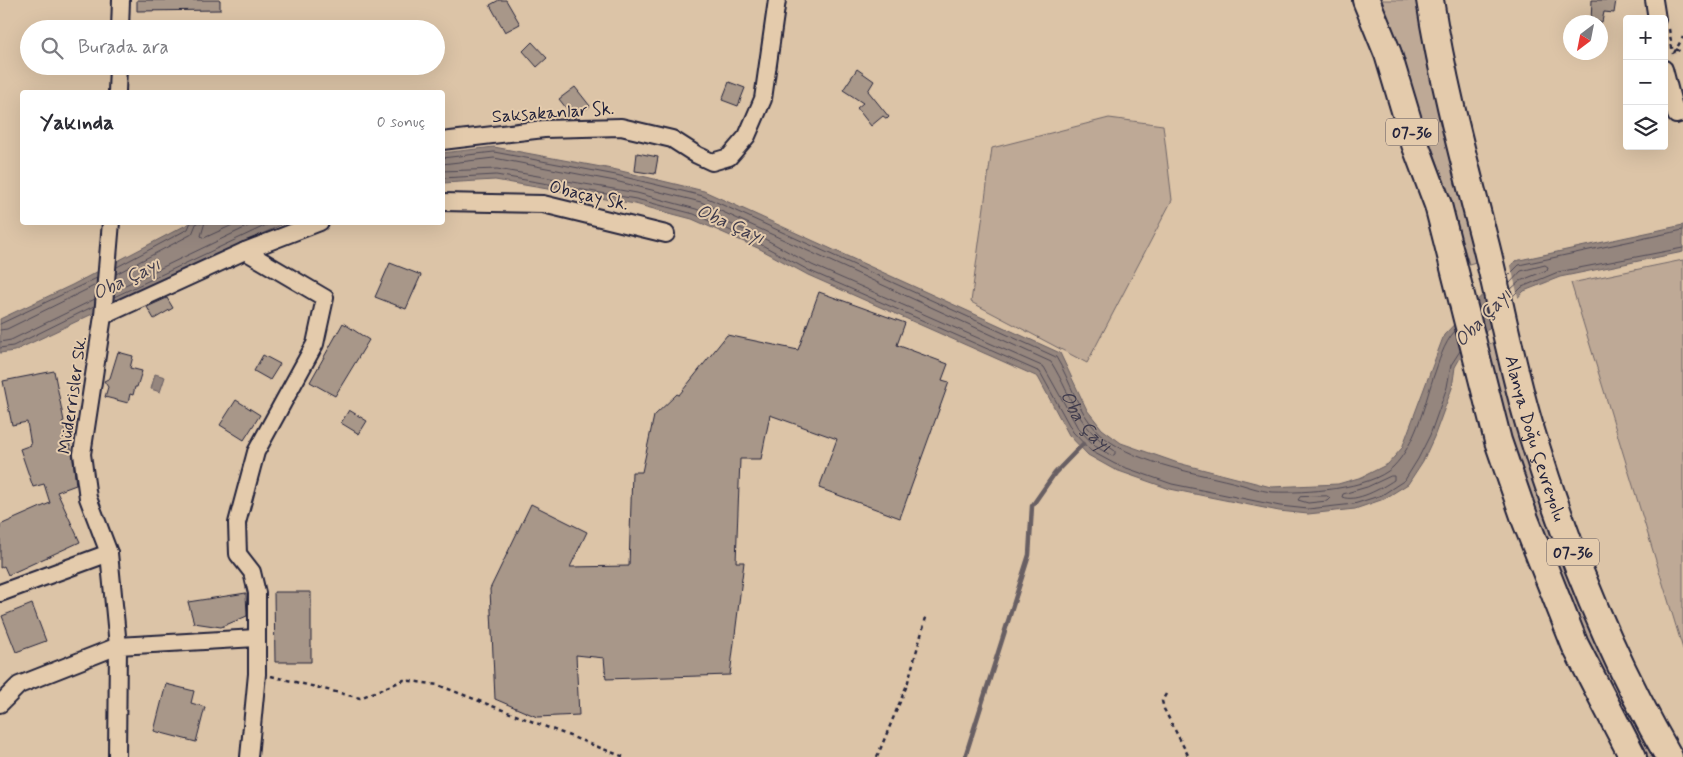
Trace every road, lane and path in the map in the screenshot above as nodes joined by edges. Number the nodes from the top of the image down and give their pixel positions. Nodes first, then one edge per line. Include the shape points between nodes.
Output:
1 (121, 0) edge
2 (777, 0) edge
3 (1366, 0) edge
4 (1430, 0) edge
5 (1654, 0) edge
6 (1656, 15) edge
7 (120, 20) edge
8 (1676, 48) dead end
9 (1683, 53) edge
10 (117, 75) edge
11 (1668, 84) edge
12 (116, 90) edge
13 (1683, 113) edge
14 (445, 141) edge
15 (445, 202) edge
16 (111, 225) edge
17 (312, 225) edge
18 (666, 234) dead end
19 (245, 251) junction
20 (104, 316) junction
21 (109, 553) junction
22 (0, 592) edge
23 (927, 614) dead end
24 (256, 638) junction
25 (118, 646) junction
26 (257, 674) junction
27 (1166, 694) dead end
28 (0, 704) edge
29 (117, 757) edge
30 (249, 757) edge
31 (624, 757) edge
32 (877, 757) edge
33 (1189, 757) edge
34 (1633, 757) edge
35 (1670, 757) edge

1 - 7 street
2 - 14 street, Saksakanlar Sk. via 763,99 747,136 728,158 712,162 672,139 621,127 544,129
3 - 34 highway, Alanya Doğu Çevreyolu / 07-36 via 1388,54 1415,144 1438,205 1498,440 1525,519 1575,645
4 - 35 highway, Alanya Doğu Çevreyolu / 07-36 via 1440,62 1532,435 1581,575 1633,688
5 - 6 street
8 - 9 path
10 - 12 street
11 - 13 street via 1676,115
15 - 18 street, Obaçay Sk. via 543,204
16 - 20 street, Müderrisler Sk.
17 - 19 street
19 - 20 street
19 - 24 street via 326,298 315,344 256,452 237,523 238,554 252,572 257,593
20 - 21 street, Müderrisler Sk. via 82,454 88,498
21 - 22 street
21 - 25 street, Müderrisler Sk.
23 - 32 path via 907,685
24 - 25 street
24 - 26 street
25 - 28 street via 19,685
25 - 29 street, Müderrisler Sk.
26 - 30 street
26 - 31 path via 360,698 404,680 438,685
27 - 33 path via 1162,701 1164,709

